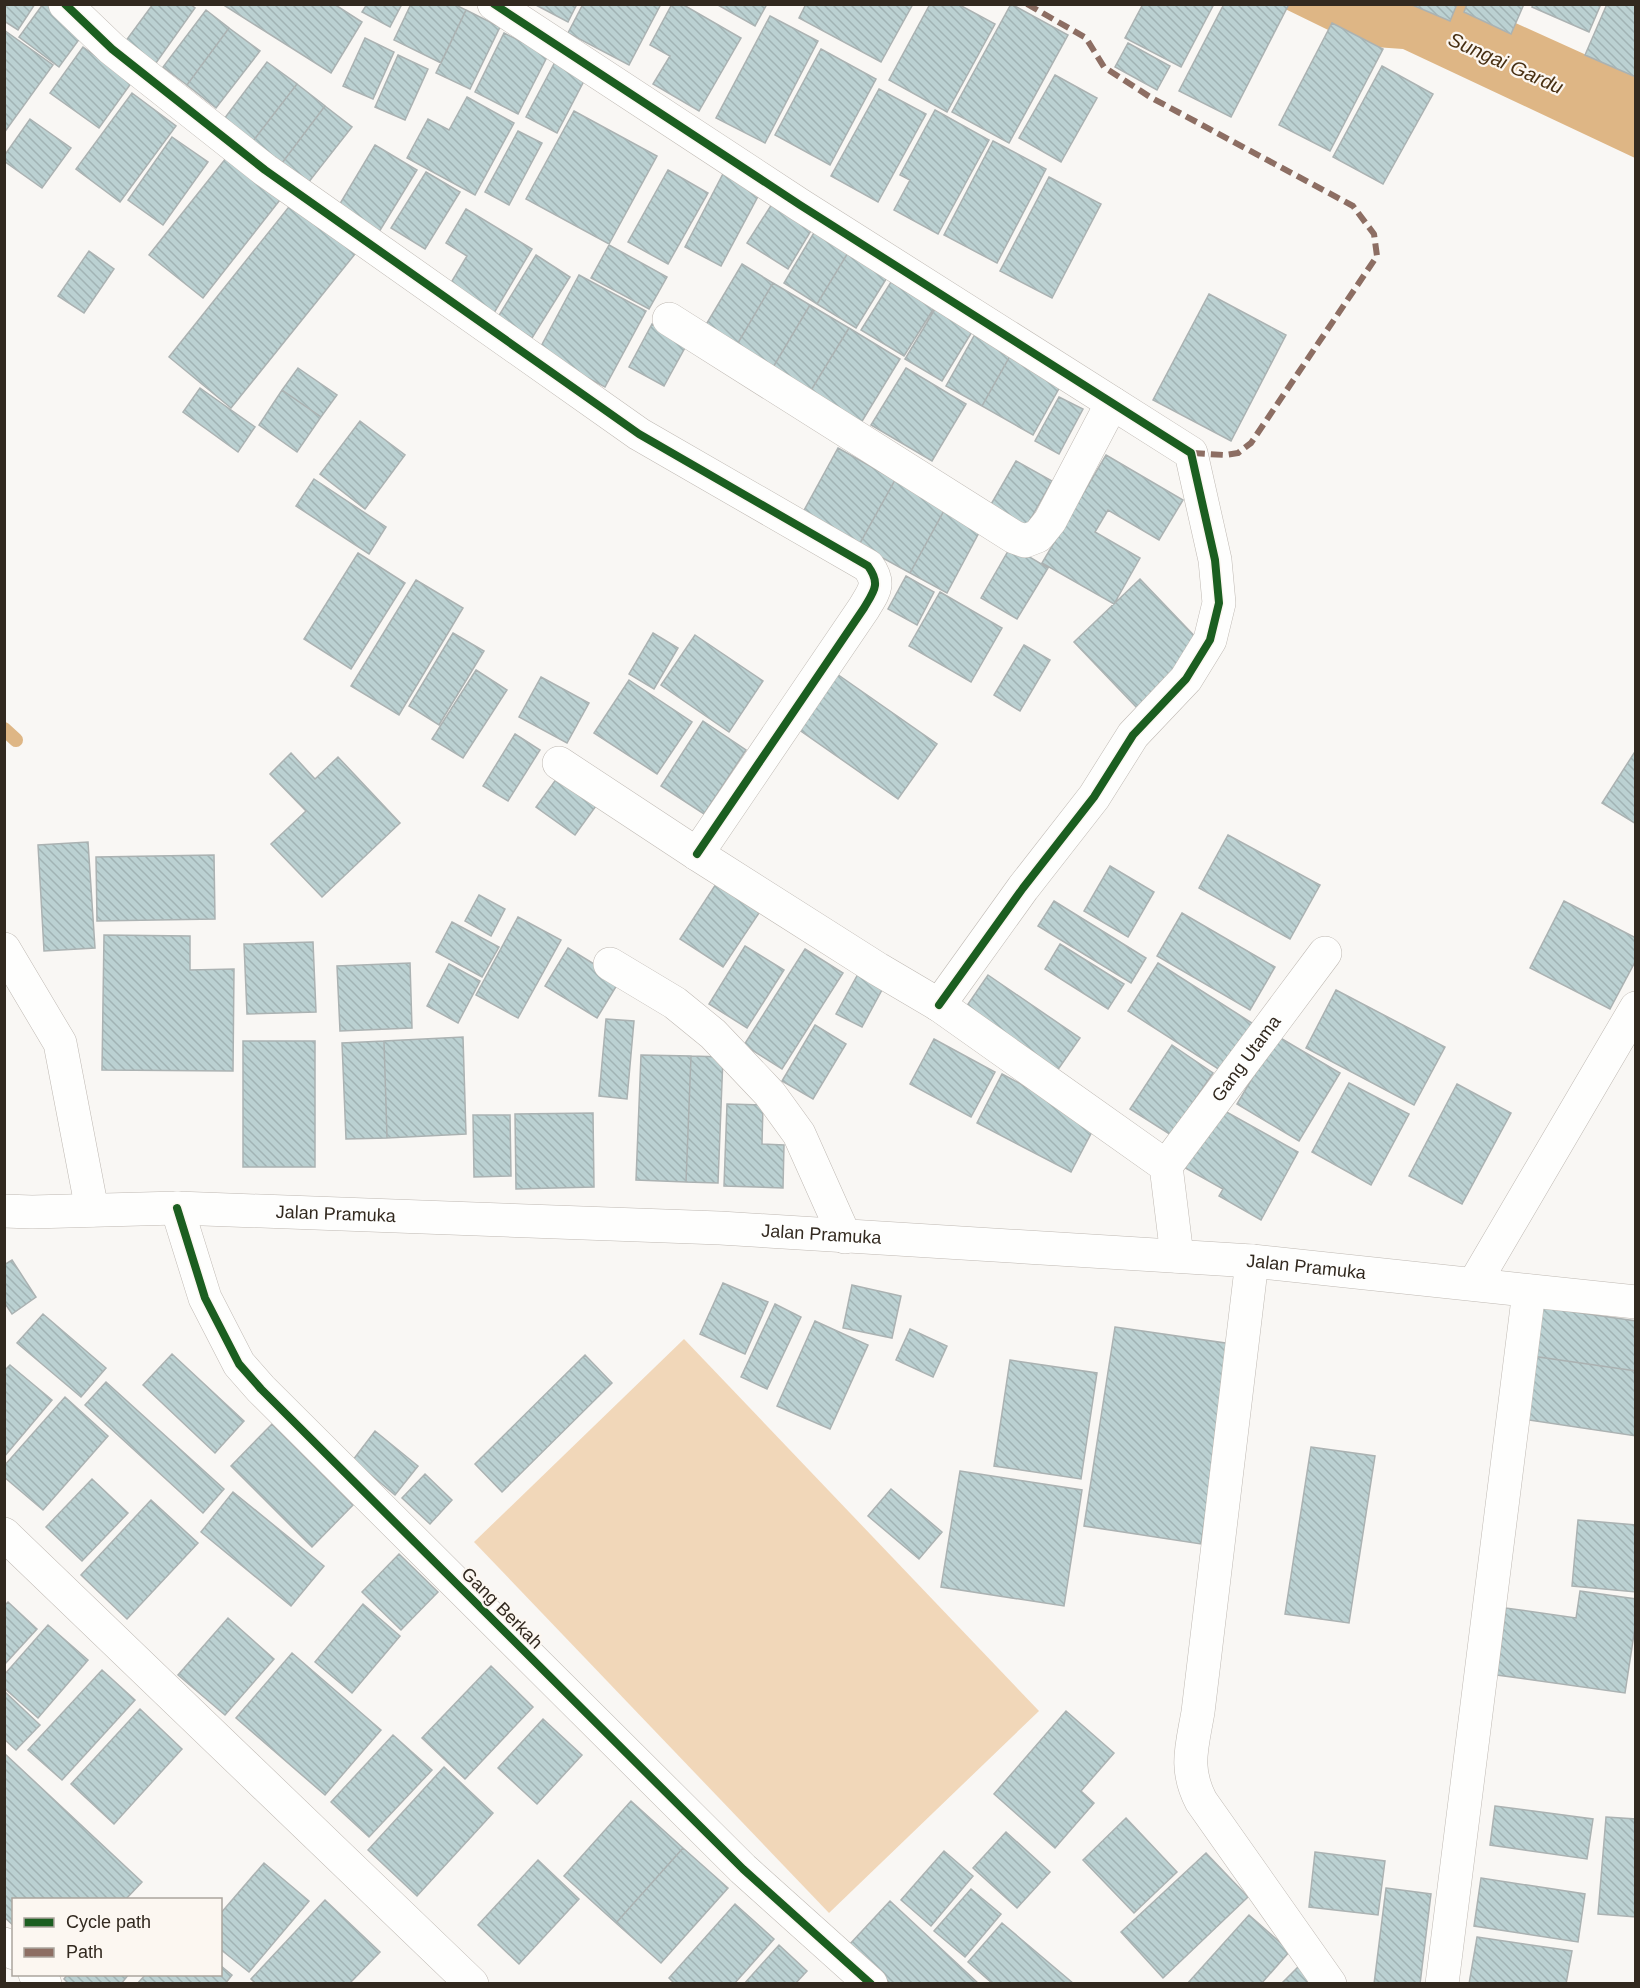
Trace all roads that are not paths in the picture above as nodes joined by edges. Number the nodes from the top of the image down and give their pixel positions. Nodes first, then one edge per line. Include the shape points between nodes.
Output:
1 (64, 4) edge
2 (494, 4) edge
3 (669, 319) dead end
4 (1112, 403) junction
5 (559, 763) dead end
6 (697, 854) junction
7 (4, 949) edge
8 (1325, 953) dead end
9 (610, 964) dead end
10 (939, 1005) junction
11 (1635, 1008) edge
12 (1166, 1166) junction
13 (177, 1208) junction
14 (4, 1210) edge
15 (92, 1210) junction
16 (845, 1237) junction
17 (1177, 1256) junction
18 (1252, 1262) junction
19 (1474, 1284) junction
20 (1529, 1291) junction
21 (1635, 1302) edge
22 (4, 1533) edge
23 (472, 1983) edge
24 (871, 1983) edge
25 (1330, 1983) edge
26 (1442, 1983) edge

1 - 6 street via 112,49 265,170 639,434 868,566 876,576 875,590 864,608
2 - 4 street
3 - 4 street via 1025,541 1038,536 1050,522
4 - 10 street via 1191,453 1215,560 1219,603 1210,640 1186,679 1133,735 1094,797
5 - 6 street
6 - 10 street
7 - 15 street via 60,1043
8 - 12 street, Gang Utama
9 - 16 street via 675,1003 713,1034 770,1094 799,1134
10 - 12 street
11 - 19 street
12 - 17 street
13 - 15 street, Jalan Pramuka
13 - 16 street, Jalan Pramuka via 720,1228
13 - 24 street, Gang Berkah via 205,1298 239,1364 261,1389 743,1869
14 - 15 street, Jalan Pramuka
16 - 17 street, Jalan Pramuka
17 - 18 street, Jalan Pramuka
18 - 19 street, Jalan Pramuka
18 - 25 street via 1190,1762 1193,1785 1202,1802
19 - 20 street, Jalan Pramuka
20 - 21 street, Jalan Pramuka
20 - 26 street
22 - 23 street

